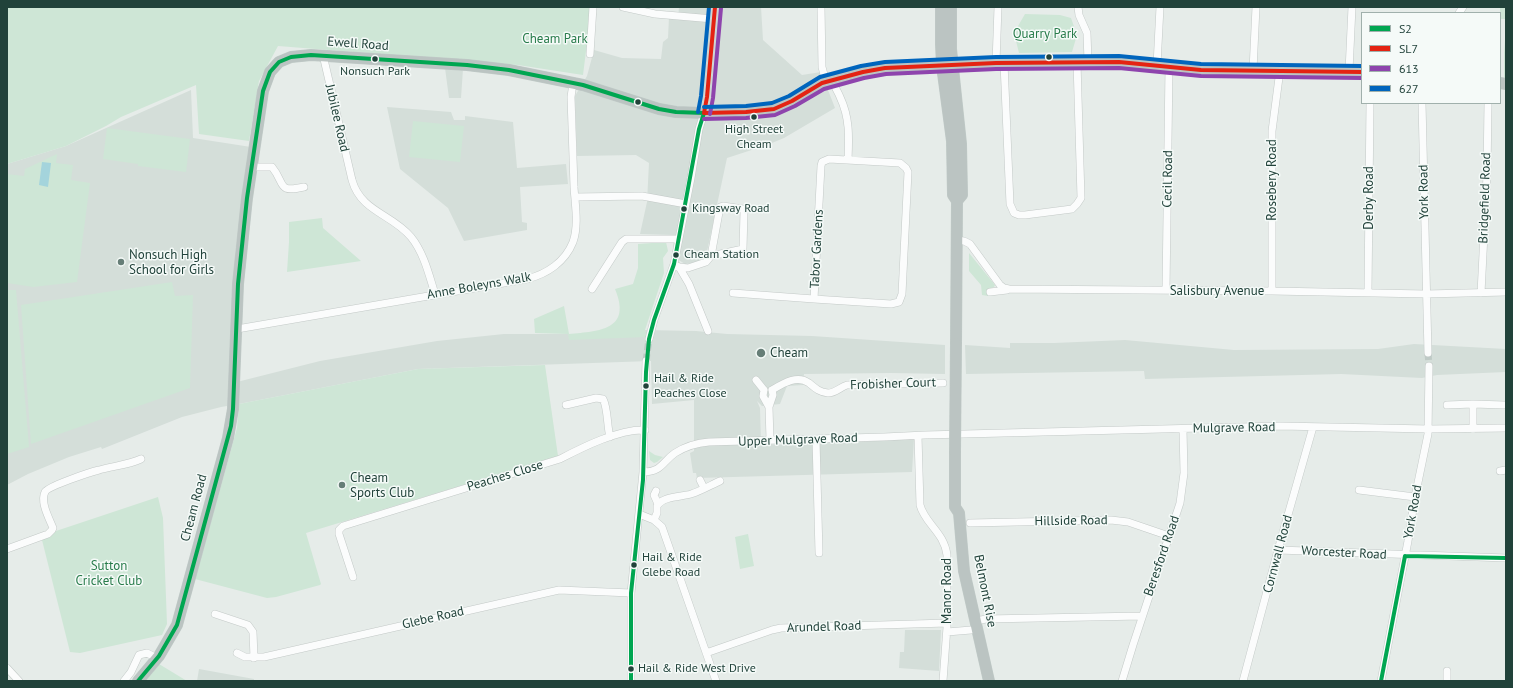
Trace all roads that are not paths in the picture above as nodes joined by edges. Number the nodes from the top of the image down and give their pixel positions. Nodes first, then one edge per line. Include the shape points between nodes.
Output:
1 (593, 7) edge
2 (623, 7) edge
3 (715, 7) edge
4 (820, 7) edge
5 (941, 7) edge
6 (951, 7) edge
7 (998, 7) edge
8 (1078, 7) edge
9 (1160, 7) edge
10 (1256, 7) edge
11 (1352, 7) edge
12 (713, 19) junction
13 (590, 54) dead end
14 (323, 55) junction
15 (1077, 62) junction
16 (1088, 62) junction
17 (947, 65) junction
18 (1157, 65) junction
19 (1002, 66) junction
20 (1169, 67) junction
21 (1253, 70) junction
22 (1280, 70) junction
23 (1349, 71) junction
24 (1361, 72) edge
25 (829, 81) junction
26 (573, 83) junction
27 (1370, 104) edge
28 (1422, 104) edge
29 (1488, 104) edge
30 (704, 113) junction
31 (271, 158) dead end
32 (848, 160) junction
33 (252, 167) junction
34 (272, 167) junction
35 (304, 187) dead end
36 (575, 197) junction
37 (686, 204) junction
38 (680, 239) junction
39 (957, 240) junction
40 (711, 256) junction
41 (677, 265) junction
42 (592, 289) dead end
43 (1009, 290) junction
44 (1166, 290) junction
45 (1272, 291) junction
46 (990, 292) dead end
47 (1368, 292) junction
48 (1506, 292) edge
49 (733, 293) dead end
50 (1481, 293) junction
51 (435, 294) junction
52 (1426, 294) junction
53 (814, 299) junction
54 (237, 329) junction
55 (708, 330) dead end
56 (649, 340) tunnel mouth
57 (1428, 353) tunnel mouth
58 (646, 361) tunnel mouth
59 (1428, 366) tunnel mouth
60 (756, 380) dead end
61 (943, 383) dead end
62 (771, 389) junction
63 (1473, 404) junction
64 (566, 405) dead end
65 (1447, 405) dead end
66 (1504, 405) dead end
67 (1313, 427) junction
68 (1506, 428) edge
69 (1183, 429) junction
70 (1429, 429) junction
71 (1473, 429) junction
72 (645, 430) junction
73 (962, 434) joint
74 (918, 436) junction
75 (610, 437) junction
76 (816, 439) junction
77 (770, 440) junction
78 (141, 459) dead end
79 (643, 472) junction
80 (700, 480) dead end
81 (720, 481) dead end
82 (704, 488) junction
83 (1359, 490) dead end
84 (656, 491) dead end
85 (1415, 497) junction
86 (658, 504) junction
87 (639, 514) junction
88 (654, 520) junction
89 (970, 523) dead end
90 (1170, 536) junction
91 (7, 549) edge
92 (1278, 550) junction
93 (819, 553) dead end
94 (1405, 556) junction
95 (1506, 558) edge
96 (353, 577) dead end
97 (631, 592) junction
98 (215, 614) dead end
99 (1142, 616) junction
100 (947, 623) junction
101 (974, 625) junction
102 (947, 632) junction
103 (237, 653) dead end
104 (706, 653) junction
105 (158, 658) junction
106 (254, 658) junction
107 (7, 668) edge
108 (1447, 671) dead end
109 (20, 681) edge
110 (124, 681) edge
111 (138, 681) edge
112 (631, 681) edge
113 (716, 681) edge
114 (943, 681) edge
115 (981, 681) edge
116 (988, 681) edge
117 (1122, 681) edge
118 (1243, 681) edge
119 (1381, 681) edge
120 (1447, 681) edge

1 - 13 street
2 - 12 street via 655,14
3 - 12 main road
4 - 25 street via 822,67
5 - 17 highway via 941,44
6 - 17 highway via 951,49
7 - 19 street
8 - 16 street via 1087,33
9 - 18 street
10 - 21 street
11 - 23 street
12 - 30 main road
14 - 26 highway, Ewell Road via 489,68
14 - 33 highway, Ewell Road via 291,57 280,62 270,72 263,91
14 - 51 street, Jubilee Road via 356,193 366,204 397,224 414,241 424,260
15 - 16 highway
15 - 19 highway
15 - 19 street via 1081,196 1073,209 1019,215 1010,206
16 - 18 highway
17 - 19 highway
17 - 25 highway, Ewell Road via 885,68
17 - 39 highway, Belmont Rise via 962,144 962,195 958,201
18 - 20 highway
20 - 21 highway
20 - 44 street, Cecil Road
21 - 22 highway
22 - 23 highway
22 - 45 street, Rosebery Road via 1272,135
23 - 24 highway
25 - 30 highway, Ewell Road via 774,109
25 - 32 street via 840,98 847,119
26 - 30 highway, Ewell Road via 659,109
26 - 36 street, Anne Boleyns Walk via 570,98 570,137
27 - 47 street, Derby Road
28 - 52 street, York Road
29 - 50 street, Bridgefield Road
30 - 37 street
31 - 34 street
32 - 53 street, Tabor Gardens via 829,158 822,162 821,166
32 - 53 street, Tabor Gardens via 900,163 908,172 902,294 899,302 891,304
33 - 34 street
33 - 54 highway, Ewell Road via 238,284
34 - 35 street via 283,187 290,190
36 - 37 street via 637,196
36 - 51 street, Anne Boleyns Walk via 576,228 572,243 565,256 552,268 531,278
37 - 38 street
38 - 41 street
38 - 42 street via 630,239 622,242
39 - 43 street via 970,244 1000,285
39 - 101 highway, Belmont Rise, bridge via 955,507 952,512 958,575
40 - 40 street via 743,250 743,209 720,207
40 - 41 street via 706,262 688,268
41 - 55 street via 689,284
41 - 56 street via 654,320
43 - 44 street, Salisbury Avenue
43 - 46 street, Salisbury Avenue
44 - 45 street, Salisbury Avenue
45 - 47 street, Salisbury Avenue
47 - 52 street, Salisbury Avenue
48 - 50 street, Salisbury Avenue
49 - 53 street
50 - 52 street, Salisbury Avenue
51 - 54 street, Anne Boleyns Walk
52 - 57 street, York Road
54 - 105 highway, Cheam Road via 233,409 228,438 177,625
58 - 72 street
59 - 70 street, York Road
60 - 62 street
61 - 62 street, Frobisher Court via 847,385 833,393 818,390 805,380 791,380
62 - 77 street via 763,396 769,407
63 - 65 street
63 - 66 street
63 - 71 street
64 - 75 street via 602,399
67 - 69 street, Mulgrave Road
67 - 70 street, Mulgrave Road
67 - 92 street, Cornwall Road
68 - 71 street, Mulgrave Road
69 - 73 street, Mulgrave Road
69 - 90 street, Beresford Road via 1184,482
70 - 71 street, Mulgrave Road
70 - 85 street, York Road
72 - 75 street, Peaches Close
72 - 79 street
73 - 74 street, Upper Mulgrave Road
74 - 76 street, Upper Mulgrave Road
74 - 100 street, Manor Road via 920,508 946,548
75 - 96 street, Peaches Close via 560,458 364,523 343,526 339,530
76 - 77 street, Upper Mulgrave Road
76 - 93 street
77 - 79 street, Upper Mulgrave Road via 692,445 674,454 656,471
78 - 91 street via 130,464 96,470 46,490 44,500 53,528 51,532
79 - 87 street
80 - 82 street
81 - 82 street
82 - 86 street
83 - 85 street
84 - 86 street via 654,494
85 - 94 street, York Road
86 - 88 street
87 - 88 street
87 - 97 street
88 - 104 street via 660,524 665,535
89 - 90 street, Hillside Road via 1111,520 1128,522
90 - 99 street, Beresford Road
92 - 94 street, Worcester Road
92 - 118 street, Cornwall Road
94 - 95 street, Worcester Road
94 - 119 street, York Road
97 - 106 street, Glebe Road via 559,590
97 - 112 street
98 - 106 street via 248,625 253,632
99 - 101 street via 986,619
99 - 117 street, Beresford Road
100 - 102 street, Manor Road
100 - 104 street, Arundel Road via 781,628
101 - 102 street
101 - 115 highway, Belmont Rise
101 - 116 highway, Belmont Rise
102 - 114 street, Manor Road
103 - 106 street, Glebe Road
104 - 113 street
105 - 110 street via 147,653 139,655
105 - 111 highway, Cheam Road
107 - 109 street
108 - 120 street

